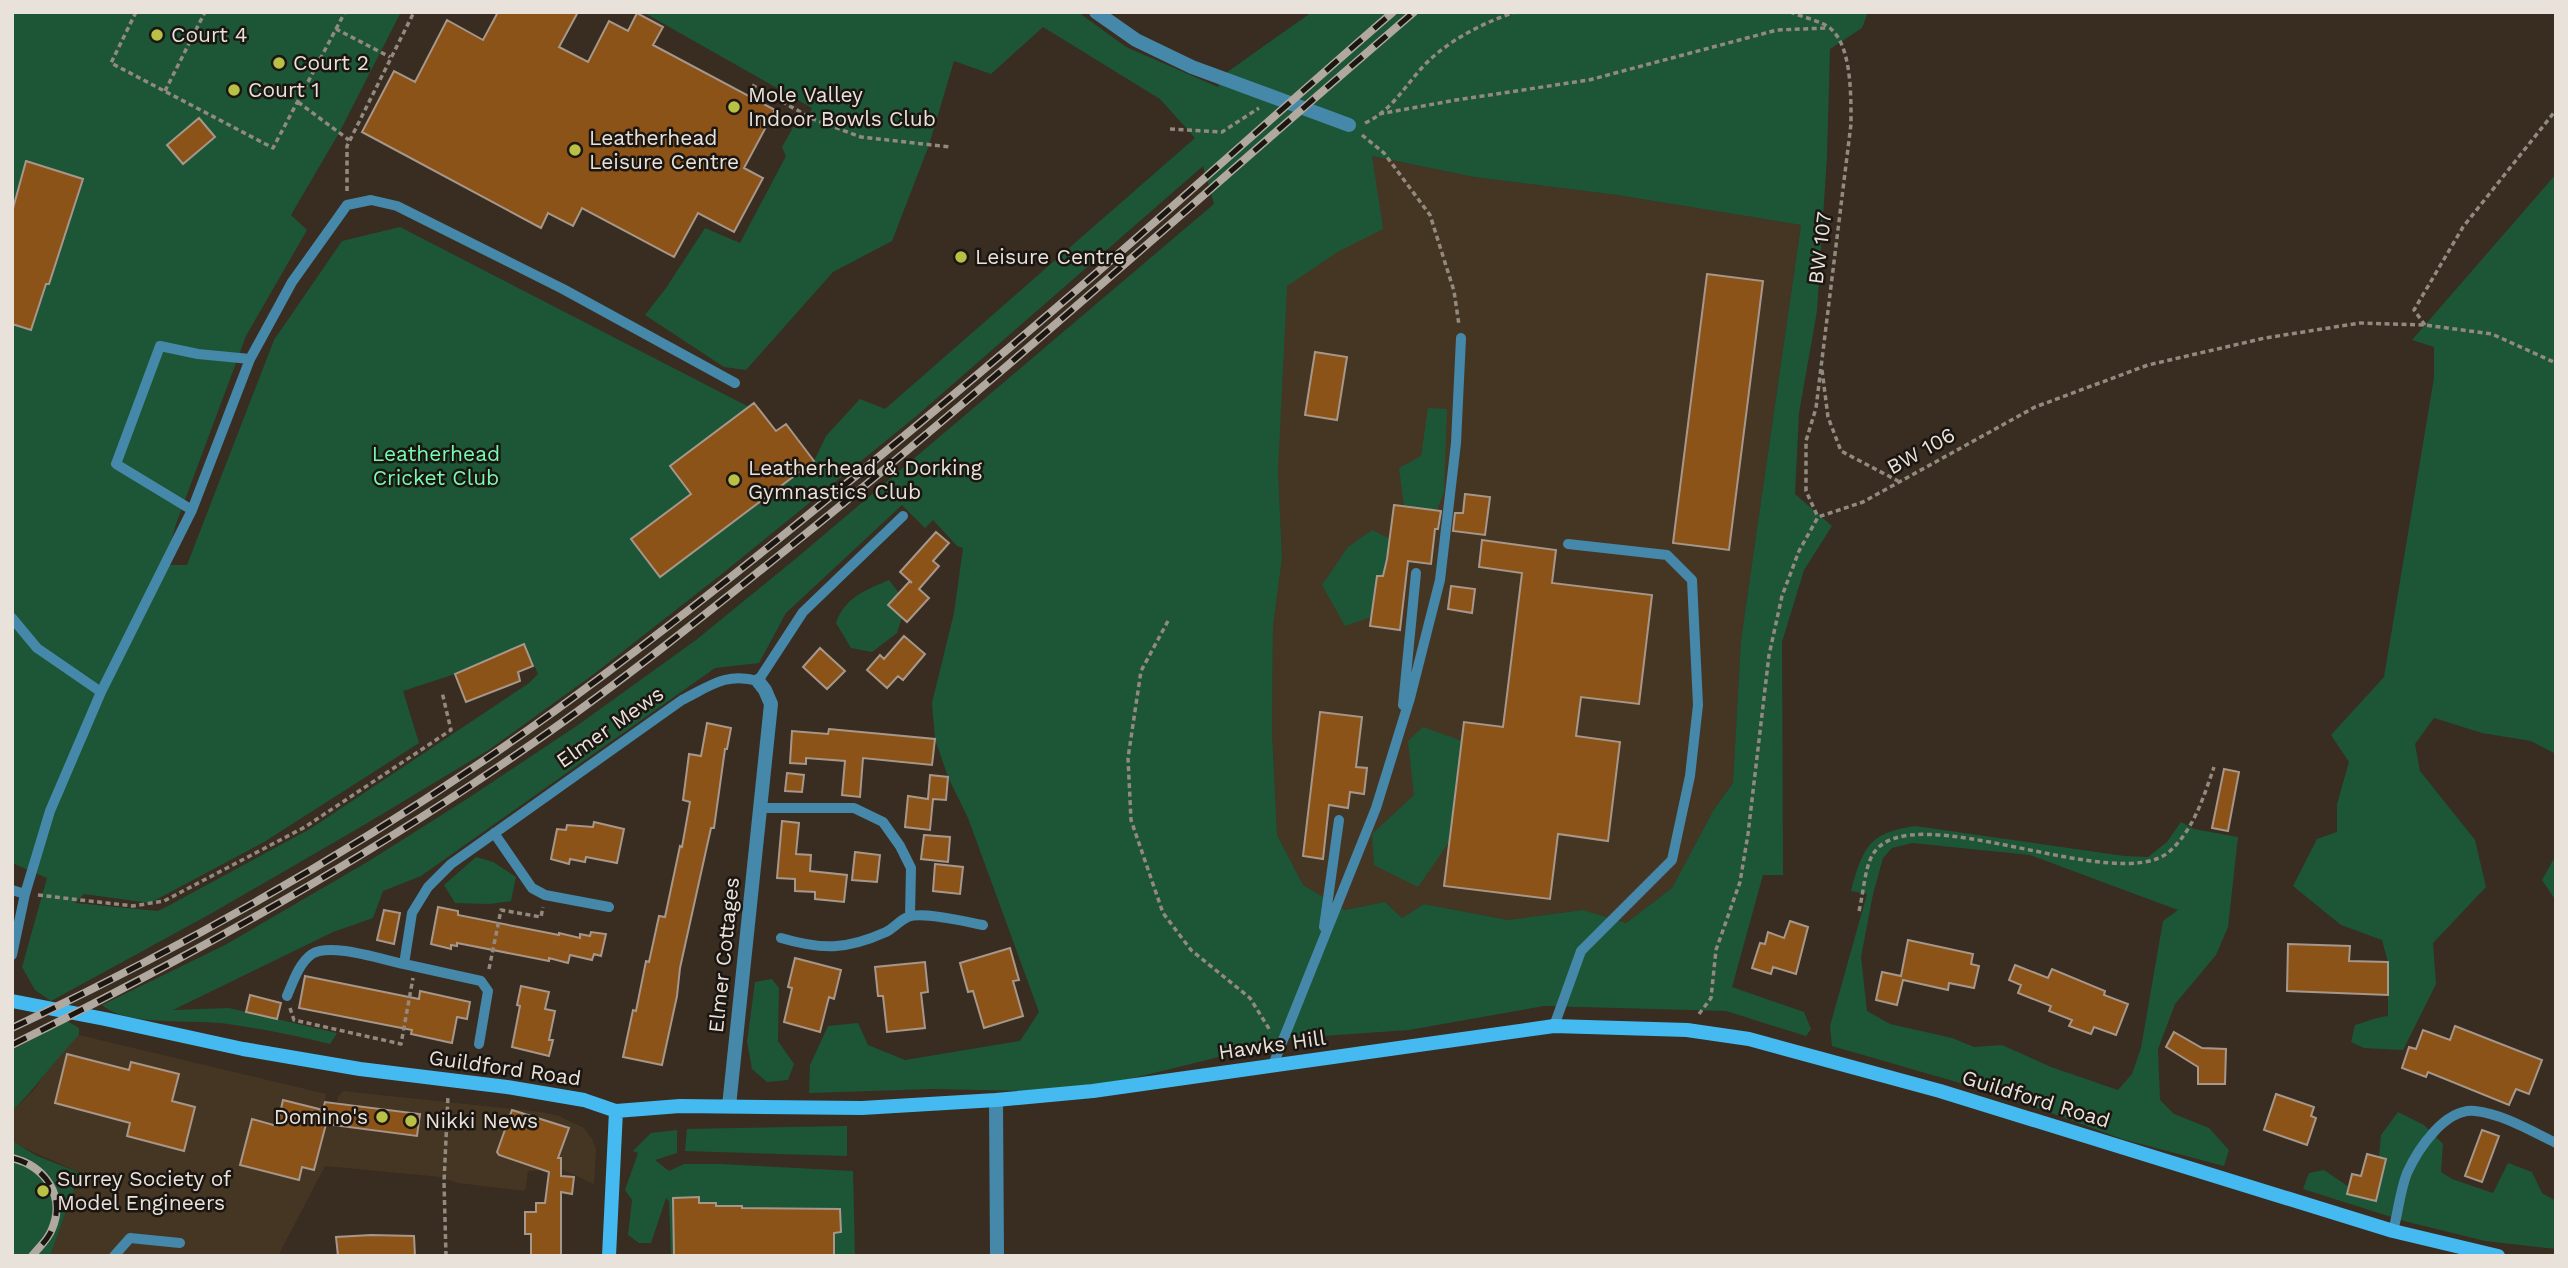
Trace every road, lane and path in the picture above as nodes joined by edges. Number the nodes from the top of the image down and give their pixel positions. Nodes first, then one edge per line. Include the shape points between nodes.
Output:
1 (136, 12) edge
2 (205, 12) edge
3 (345, 12) edge
4 (414, 12) edge
5 (1096, 12) edge
6 (1515, 12) edge
7 (1790, 12) edge
8 (1830, 28) junction
9 (335, 31) junction
10 (390, 57) junction
11 (751, 85) dead end
12 (165, 91) junction
13 (1279, 99) junction
14 (298, 102) junction
15 (2556, 110) edge
16 (1379, 114) junction
17 (1349, 125) junction
18 (1170, 129) dead end
19 (350, 141) junction
20 (950, 147) dead end
21 (347, 205) junction
22 (2425, 325) junction
23 (1461, 338) joint
24 (250, 359) junction
25 (1822, 363) junction
26 (2556, 363) edge
27 (736, 383) dead end
28 (1898, 481) junction
29 (192, 510) junction
30 (903, 516) dead end
31 (1818, 517) junction
32 (1568, 544) dead end
33 (1416, 573) dead end
34 (12, 618) edge
35 (1168, 621) dead end
36 (758, 681) junction
37 (101, 692) junction
38 (442, 692) dead end
39 (1400, 728) junction
40 (2214, 766) dead end
41 (762, 808) junction
42 (1339, 820) dead end
43 (494, 833) junction
44 (12, 890) edge
45 (25, 894) junction
46 (545, 895) junction
47 (609, 907) dead end
48 (1859, 911) dead end
49 (910, 916) junction
50 (983, 925) dead end
51 (782, 938) dead end
52 (1322, 943) junction
53 (12, 955) edge
54 (410, 965) junction
55 (485, 988) junction
56 (287, 996) joint
57 (12, 1001) edge
58 (1554, 1026) junction
59 (1687, 1030) junction
60 (479, 1044) dead end
61 (1273, 1065) junction
62 (449, 1080) junction
63 (996, 1100) junction
64 (729, 1107) junction
65 (617, 1111) junction
66 (2556, 1143) edge
67 (2393, 1231) junction
68 (180, 1243) dead end
69 (114, 1256) edge
70 (446, 1256) edge
71 (609, 1256) edge
72 (997, 1256) edge
73 (2498, 1256) edge

1 - 12 path via 111,63
2 - 12 path
3 - 9 path
4 - 10 path
5 - 13 street via 1136,40 1192,67
6 - 16 path via 1484,23 1433,56
7 - 8 path
8 - 16 path via 1777,30 1589,80
8 - 25 path, BW 107 via 1842,45 1851,114
9 - 10 path
9 - 14 path
10 - 19 path
11 - 20 path via 813,119 861,136
12 - 14 path via 274,148
13 - 17 street
13 - 18 path via 1222,132
14 - 19 path
15 - 22 path via 2463,227 2437,269 2413,310
16 - 17 path via 1367,123
17 - 23 path via 1384,153 1430,215 1454,290
19 - 21 path
21 - 24 lane via 292,282
21 - 27 lane via 371,200 397,206
22 - 26 path, BW 106 via 2491,334
22 - 28 path, BW 106 via 2360,323 2265,338 2148,365 2035,407
23 - 39 lane via 1456,443 1440,580
24 - 29 lane
24 - 29 lane via 160,346 116,464
25 - 28 path via 1828,417 1842,451
25 - 31 path, BW 107 via 1806,441 1807,491
28 - 31 path, BW 106 via 1863,502
29 - 37 lane
30 - 36 lane via 803,612
31 - 59 path via 1782,596 1769,655 1740,882 1716,950 1712,998
32 - 58 lane via 1667,555 1692,580 1699,705 1672,860 1581,951
33 - 39 lane
34 - 37 lane via 37,648
35 - 61 path via 1142,671 1128,758 1131,820 1163,913 1191,950 1250,998 1271,1029
36 - 41 street, Elmer Cottages via 771,704
36 - 43 lane, Elmer Mews via 724,678 682,700
37 - 45 lane via 50,811
38 - 45 path via 451,730 305,827 164,901 133,906
39 - 52 lane via 1376,808
40 - 48 path via 2183,836 2168,853 2143,864 2094,861 1918,834 1883,843 1872,856
41 - 49 lane via 854,808 883,822 911,869
41 - 64 street, Elmer Cottages
42 - 52 lane
43 - 46 lane via 532,888
43 - 54 lane, Elmer Mews via 428,887 412,913
44 - 45 lane
45 - 53 lane
46 - 47 lane
46 - 55 path via 541,917 500,910
49 - 50 lane
49 - 51 lane via 886,932 836,948
52 - 61 lane
54 - 55 lane via 481,981
54 - 56 lane via 326,948 300,967
54 - 56 path via 401,1044 293,1020
55 - 60 lane
57 - 62 main road, Guildford Road via 243,1049
58 - 59 main road, Guildford Road
58 - 61 main road, Hawks Hill
59 - 67 main road, Guildford Road via 1749,1039 1940,1091
61 - 63 main road, Hawks Hill
62 - 65 main road, Guildford Road via 584,1100
62 - 70 path
63 - 64 main road, Guildford Road via 862,1108
63 - 72 street
64 - 65 main road, Guildford Road
65 - 71 main road
66 - 67 lane via 2509,1121 2462,1111 2448,1119 2407,1174
67 - 73 main road, Guildford Road
68 - 69 lane via 130,1238

